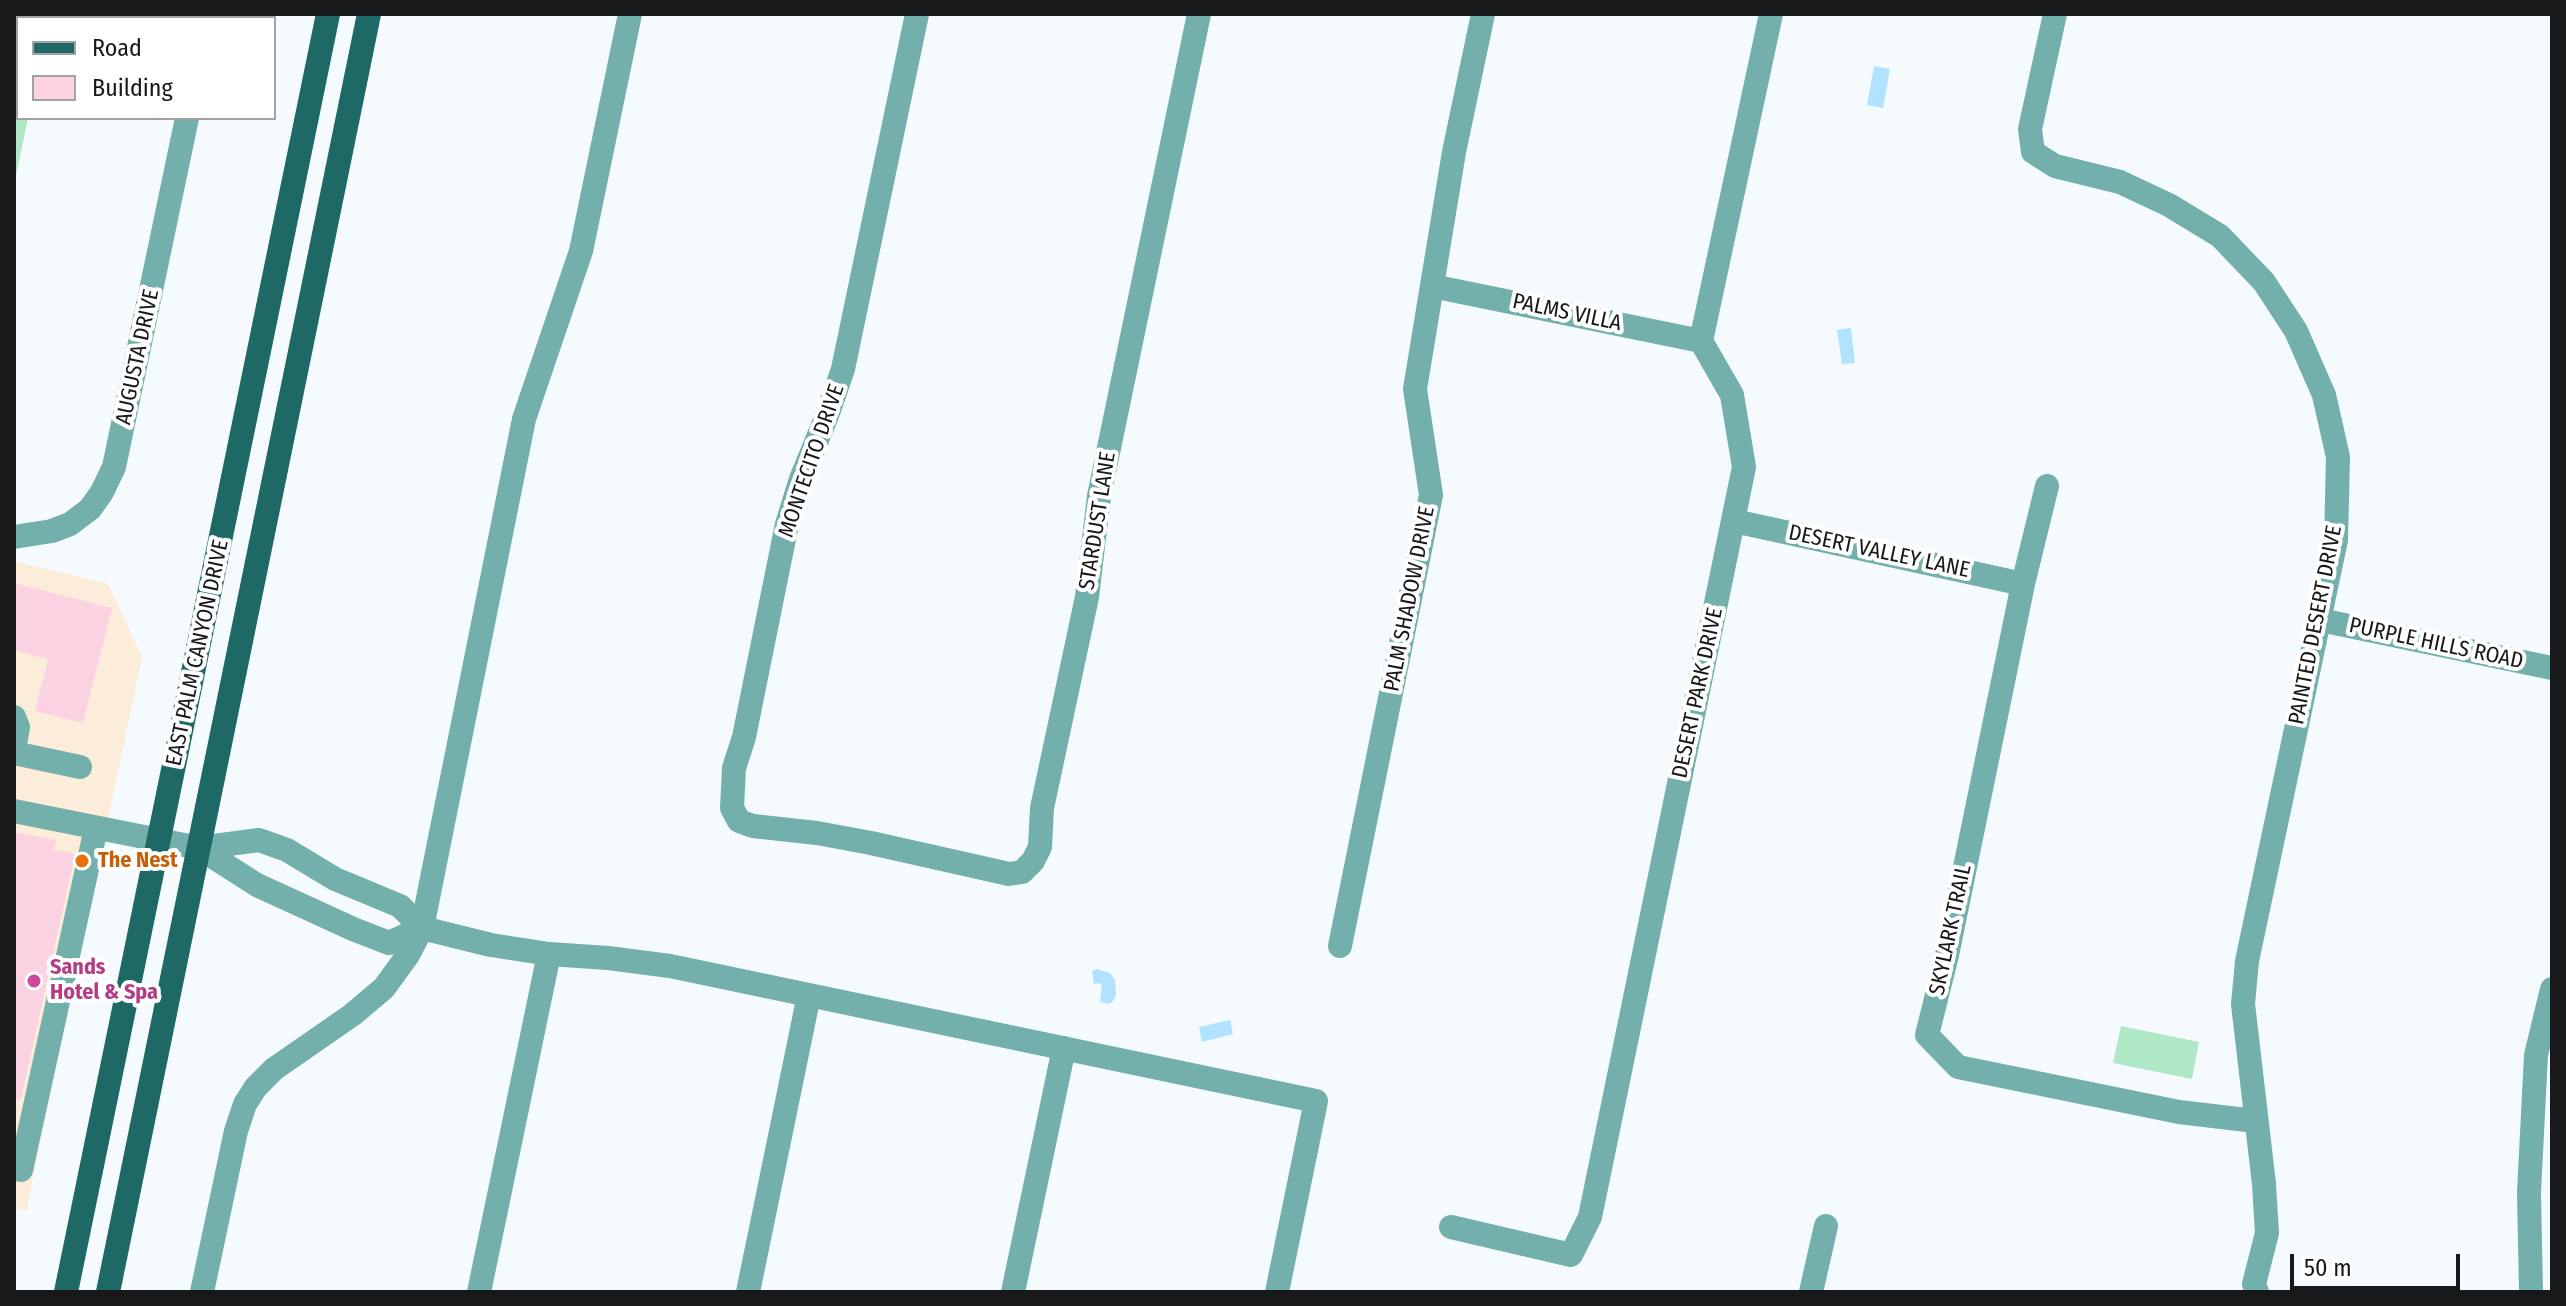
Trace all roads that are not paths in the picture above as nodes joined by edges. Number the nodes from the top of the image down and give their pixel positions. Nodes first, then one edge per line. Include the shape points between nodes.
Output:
1 (328, 14) edge
2 (369, 14) edge
3 (630, 14) edge
4 (917, 14) edge
5 (1199, 14) edge
6 (1483, 14) edge
7 (1771, 14) edge
8 (2055, 14) edge
9 (187, 120) edge
10 (1432, 286) junction
11 (1701, 341) junction
12 (2047, 486) dead end
13 (1734, 521) junction
14 (14, 537) edge
15 (2023, 584) junction
16 (2320, 620) junction
17 (2552, 668) edge
18 (14, 717) edge
19 (14, 751) edge
20 (80, 767) dead end
21 (14, 811) edge
22 (96, 828) junction
23 (159, 841) junction
24 (871, 843) joint
25 (199, 848) junction
26 (422, 928) junction
27 (1340, 946) dead end
28 (549, 954) junction
29 (2552, 989) edge
30 (809, 995) junction
31 (1064, 1048) junction
32 (2255, 1121) junction
33 (14, 1168) edge
34 (2541, 1194) edge
35 (1826, 1226) dead end
36 (1451, 1227) dead end
37 (66, 1292) edge
38 (108, 1292) edge
39 (202, 1292) edge
40 (479, 1292) edge
41 (748, 1292) edge
42 (1013, 1292) edge
43 (1277, 1292) edge
44 (1811, 1292) edge
45 (2257, 1292) edge
46 (2531, 1292) edge

1 - 23 main road, EAST PALM CANYON DRIVE
2 - 25 main road, EAST PALM CANYON DRIVE
3 - 26 street via 581,251 524,419
4 - 24 street, MONTECITO DRIVE via 843,369 787,524 731,795 739,821 753,826
5 - 24 street, STARDUST LANE via 1099,496 1087,597 1042,808 1040,847 1022,872 1009,874
6 - 10 street, PALM SHADOW DRIVE
7 - 11 street
8 - 16 street, PAINTED DESERT DRIVE via 2030,129 2033,152 2055,166 2120,182 2220,236 2264,282 2296,331 2324,395 2338,457 2336,540
9 - 14 street, AUGUSTA DRIVE via 114,467 90,509 70,524
10 - 11 street, PALMS VILLA
10 - 27 street, PALM SHADOW DRIVE via 1415,389 1431,495
11 - 13 street, DESERT PARK DRIVE via 1732,395 1744,467
12 - 15 street, SKYLARK TRAIL
13 - 15 street, DESERT VALLEY LANE
13 - 36 street, DESERT PARK DRIVE via 1590,1217 1571,1255
15 - 32 street, SKYLARK TRAIL via 1927,1035 1958,1067 2179,1112
16 - 17 street, PURPLE HILLS ROAD
16 - 32 street, PAINTED DESERT DRIVE via 2247,961 2243,1004
18 - 19 street
19 - 20 street
21 - 22 street
22 - 23 street
22 - 33 street via 21,1170
23 - 25 street
23 - 37 main road, EAST PALM CANYON DRIVE
25 - 26 street via 259,840 287,850 335,879 400,906
25 - 26 street via 257,885 389,943
25 - 38 main road, EAST PALM CANYON DRIVE
26 - 28 street
26 - 39 street via 384,988 274,1069 245,1104
28 - 30 street via 670,966
28 - 40 street
29 - 34 street via 2536,1055
30 - 31 street
30 - 41 street
31 - 42 street
31 - 43 street via 1316,1101
32 - 45 street, PAINTED DESERT DRIVE via 2267,1233 2254,1284
34 - 46 street
35 - 44 street

